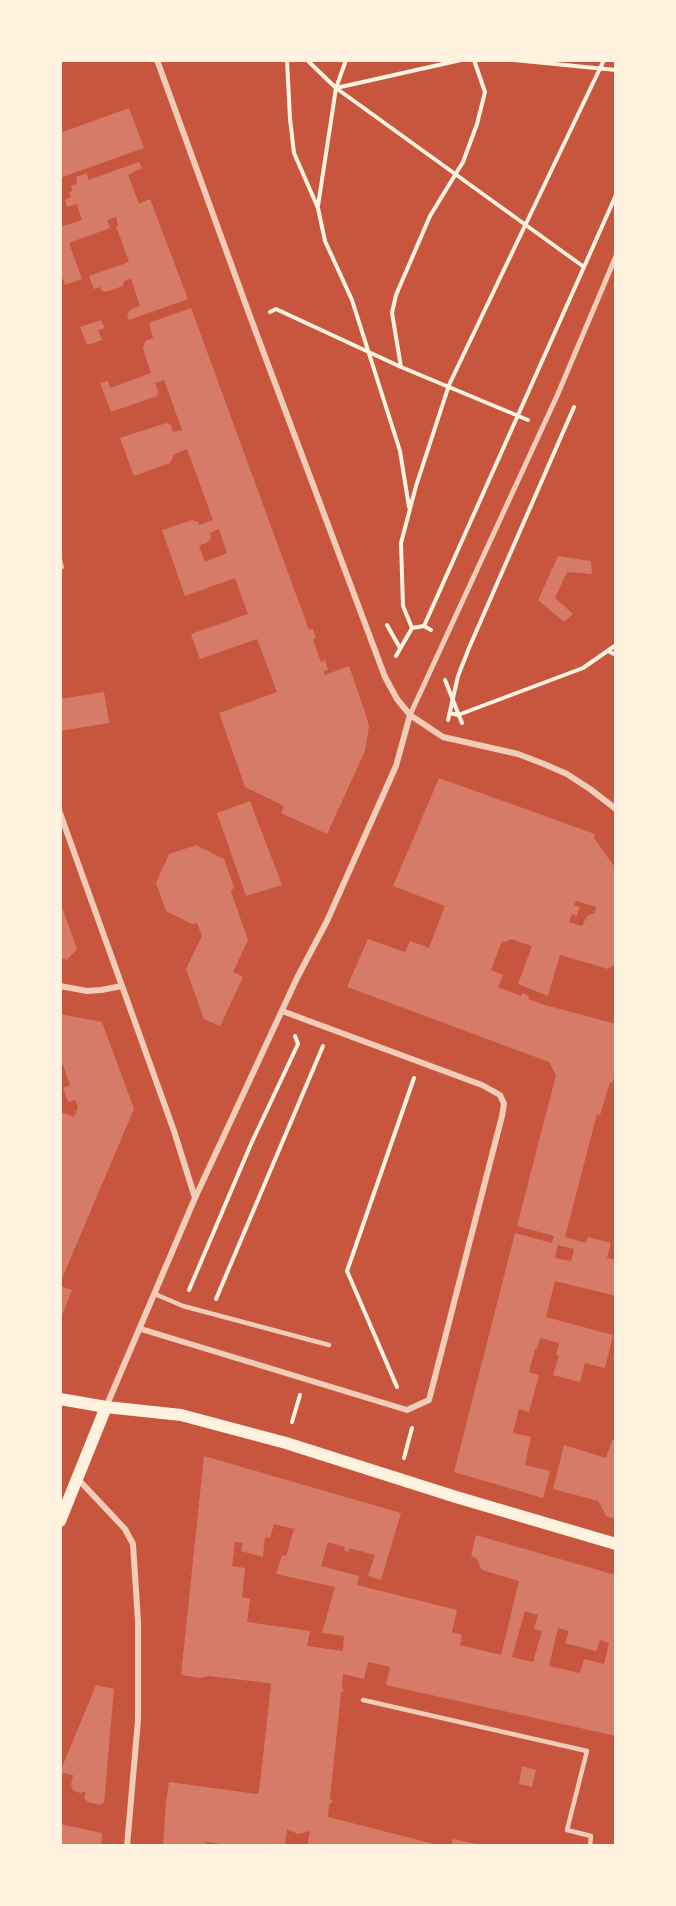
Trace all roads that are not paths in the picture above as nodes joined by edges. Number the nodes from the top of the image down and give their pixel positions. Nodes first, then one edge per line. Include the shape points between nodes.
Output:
1 (157, 60) edge
2 (616, 256) edge
3 (410, 715) junction
4 (616, 809) edge
5 (60, 813) edge
6 (60, 986) edge
7 (122, 986) junction
8 (282, 1011) junction
9 (195, 1198) junction
10 (155, 1294) junction
11 (141, 1329) junction
12 (329, 1345) dead end
13 (60, 1400) edge
14 (106, 1407) junction
15 (76, 1478) junction
16 (60, 1521) edge
17 (616, 1544) edge
18 (363, 1700) dead end
19 (128, 1846) edge
20 (590, 1846) edge

1 - 3 street via 386,677
2 - 3 street via 557,396
3 - 4 street via 443,737 518,754 559,770
3 - 8 street via 396,766
5 - 7 street
6 - 7 street via 101,990
7 - 9 street
8 - 9 street
8 - 11 street via 492,1089 504,1104 429,1400 407,1410
9 - 10 street
10 - 11 street
10 - 12 lane via 183,1306
11 - 14 street
13 - 14 main road
14 - 15 main road
14 - 17 main road via 181,1415 255,1434
15 - 16 main road
15 - 19 street via 125,1528 133,1544 138,1720
18 - 20 lane via 587,1751 567,1830 591,1836

